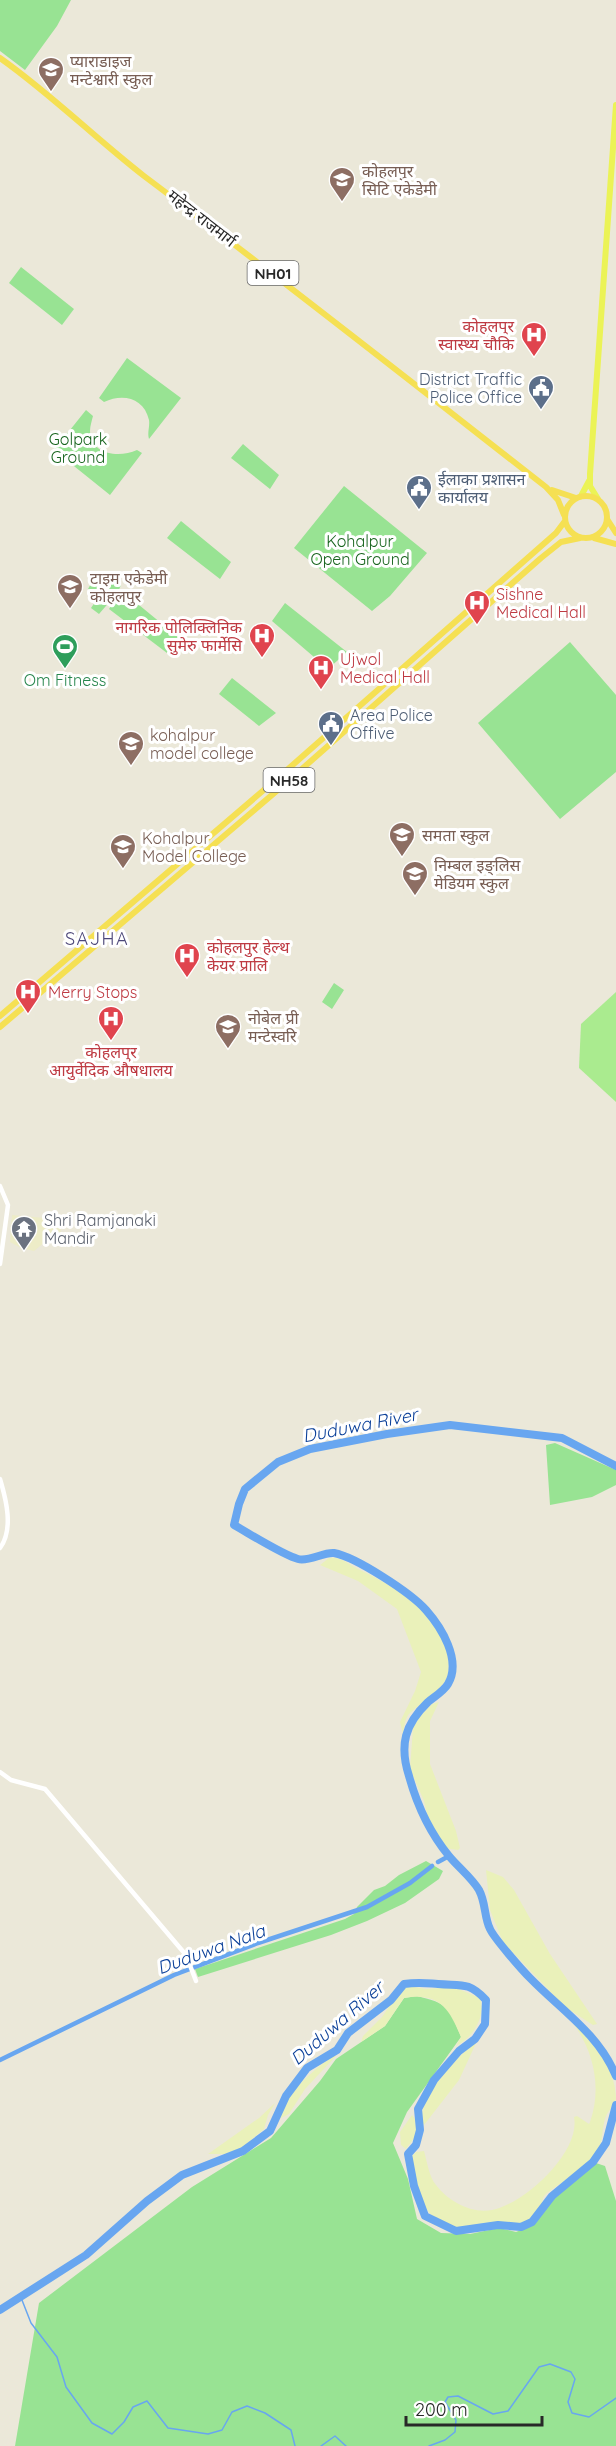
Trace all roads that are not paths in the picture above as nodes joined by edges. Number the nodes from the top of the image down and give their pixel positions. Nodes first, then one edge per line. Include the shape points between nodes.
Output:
1 (0, 58) edge
2 (616, 105) edge
3 (589, 481) junction
4 (546, 488) junction
5 (579, 497) junction
6 (598, 499) junction
7 (564, 518) junction
8 (607, 518) junction
9 (616, 533) edge
10 (579, 537) junction
11 (593, 538) junction
12 (616, 543) edge
13 (0, 1016) edge
14 (0, 1027) edge
15 (0, 1186) edge
16 (0, 1264) edge
17 (0, 1479) edge
18 (0, 1548) edge
19 (0, 1772) edge
20 (196, 1980) dead end

1 - 4 highway, महेन्द्र राजमार्ग / NH01
2 - 3 main road
3 - 5 main road
3 - 6 main road
4 - 5 highway
4 - 7 highway, NH01 via 558,500
5 - 6 highway
5 - 7 highway via 571,503
6 - 8 highway
7 - 10 highway, NH01 via 569,531
7 - 13 highway, NH58 via 556,533 483,599
8 - 9 highway
8 - 11 highway via 603,530
10 - 11 highway
10 - 14 highway, NH58 via 561,542 542,558
11 - 12 highway
15 - 16 street via 8,1205
17 - 18 street via 7,1516 5,1541
19 - 20 street via 11,1780 45,1789 186,1955

